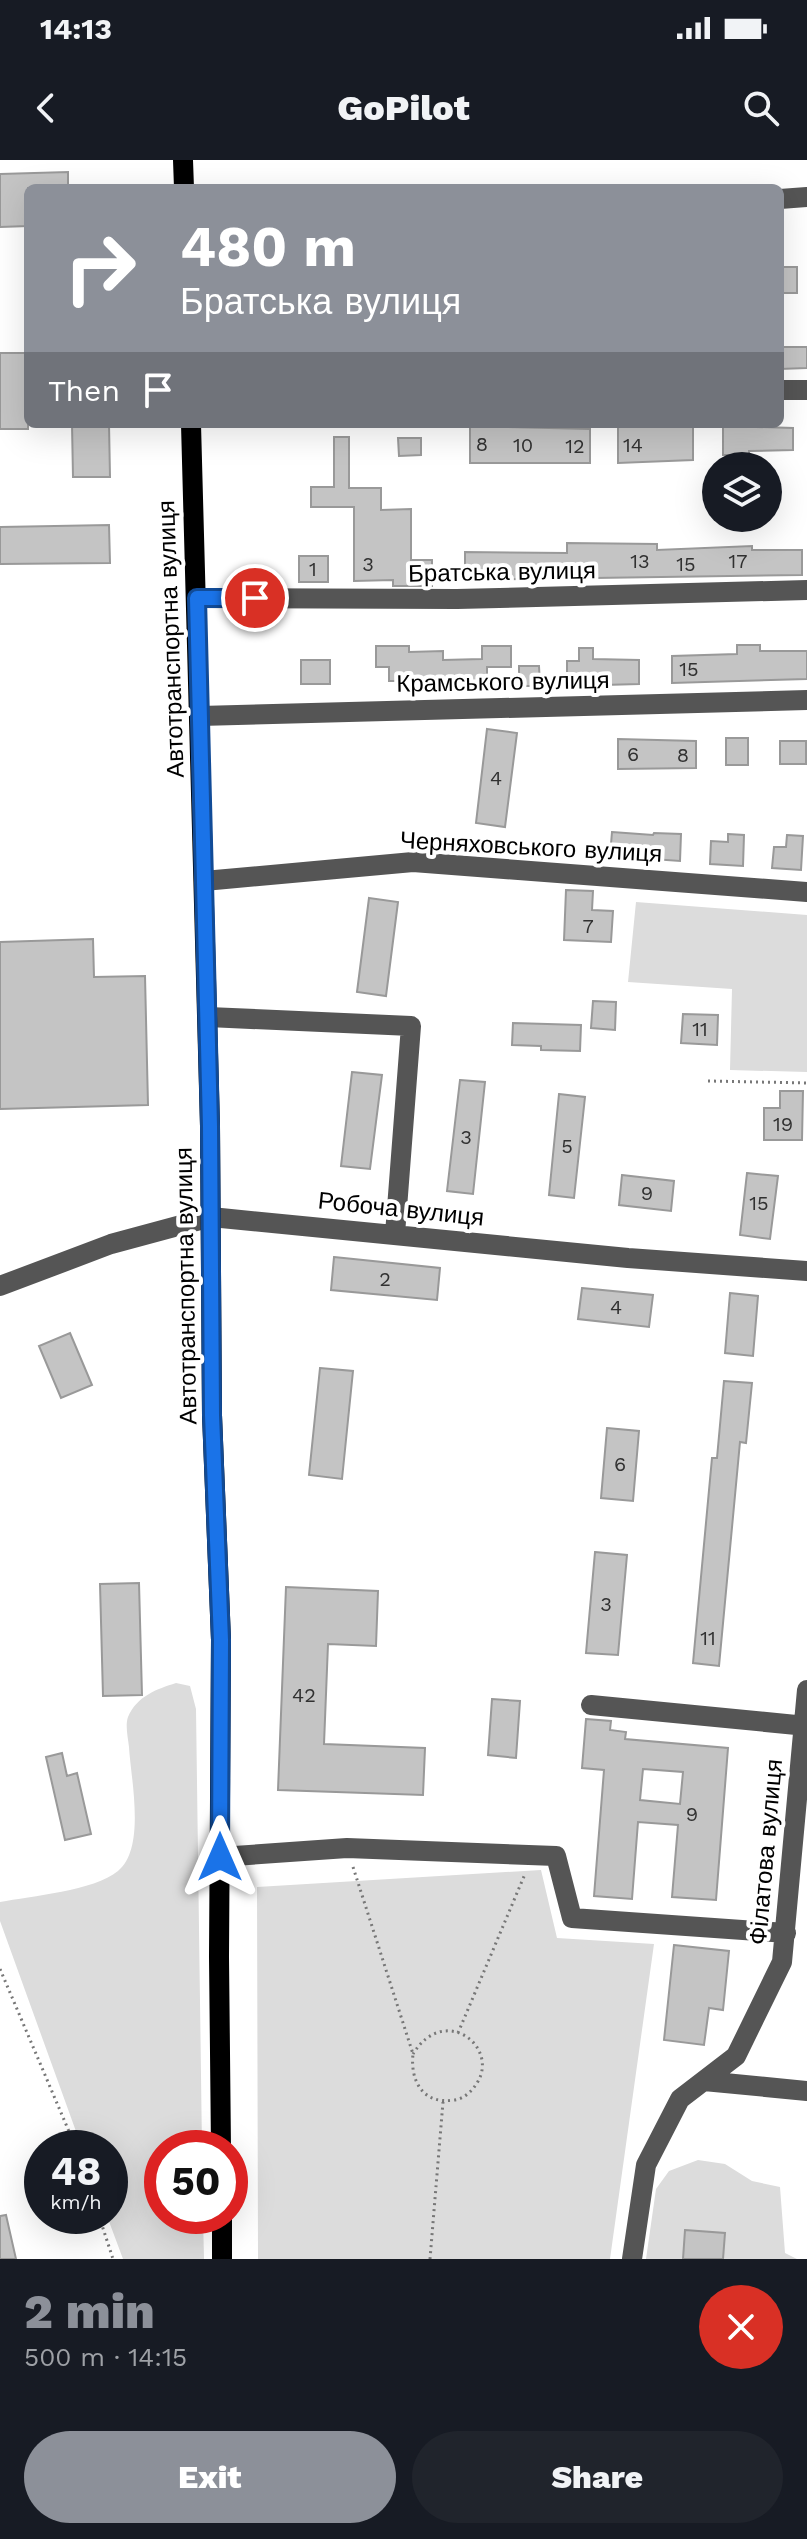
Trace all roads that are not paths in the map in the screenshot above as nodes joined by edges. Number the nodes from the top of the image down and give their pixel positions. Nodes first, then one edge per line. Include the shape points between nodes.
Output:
1 (183, 160) edge
2 (184, 184) edge
3 (807, 197) edge
4 (784, 199) edge
5 (784, 390) edge
6 (807, 390) edge
7 (191, 428) edge
8 (807, 590) edge
9 (197, 598) junction
10 (807, 700) edge
11 (200, 716) junction
12 (204, 881) junction
13 (807, 892) edge
14 (208, 1017) junction
15 (211, 1217) junction
16 (395, 1234) junction
17 (807, 1271) edge
18 (0, 1286) edge
19 (807, 1690) edge
20 (591, 1705) dead end
21 (805, 1726) edge
22 (220, 1857) junction
23 (786, 1933) junction
24 (704, 2081) junction
25 (807, 2091) edge
26 (221, 2130) edge
27 (222, 2234) edge
28 (222, 2259) edge
29 (632, 2259) edge

1 - 2 main road
3 - 4 street
5 - 6 street
7 - 9 main road, Автотранспортна вулиця
8 - 9 street, Братська вулиця via 457,599
9 - 11 main road, Автотранспортна вулиця
10 - 11 street, Крамського вулиця
11 - 12 main road, Автотранспортна вулиця
12 - 13 street, Черняховського вулиця via 413,862
12 - 14 main road, Автотранспортна вулиця
14 - 15 main road, Автотранспортна вулиця
14 - 16 street via 411,1026
15 - 16 street, Робоча вулиця
15 - 18 street, Робоча вулиця via 111,1244
15 - 22 main road, Автотранспортна вулиця via 221,1640
16 - 17 street, Робоча вулиця
19 - 21 street, Філатова вулиця
20 - 21 street
21 - 23 street, Філатова вулиця
22 - 23 street via 347,1848 556,1856 572,1918
22 - 26 main road, Автотранспортна вулиця
23 - 24 street, Філатова вулиця via 782,1962 736,2056
24 - 25 street
24 - 29 street, Філатова вулиця via 680,2099 646,2165
27 - 28 main road

